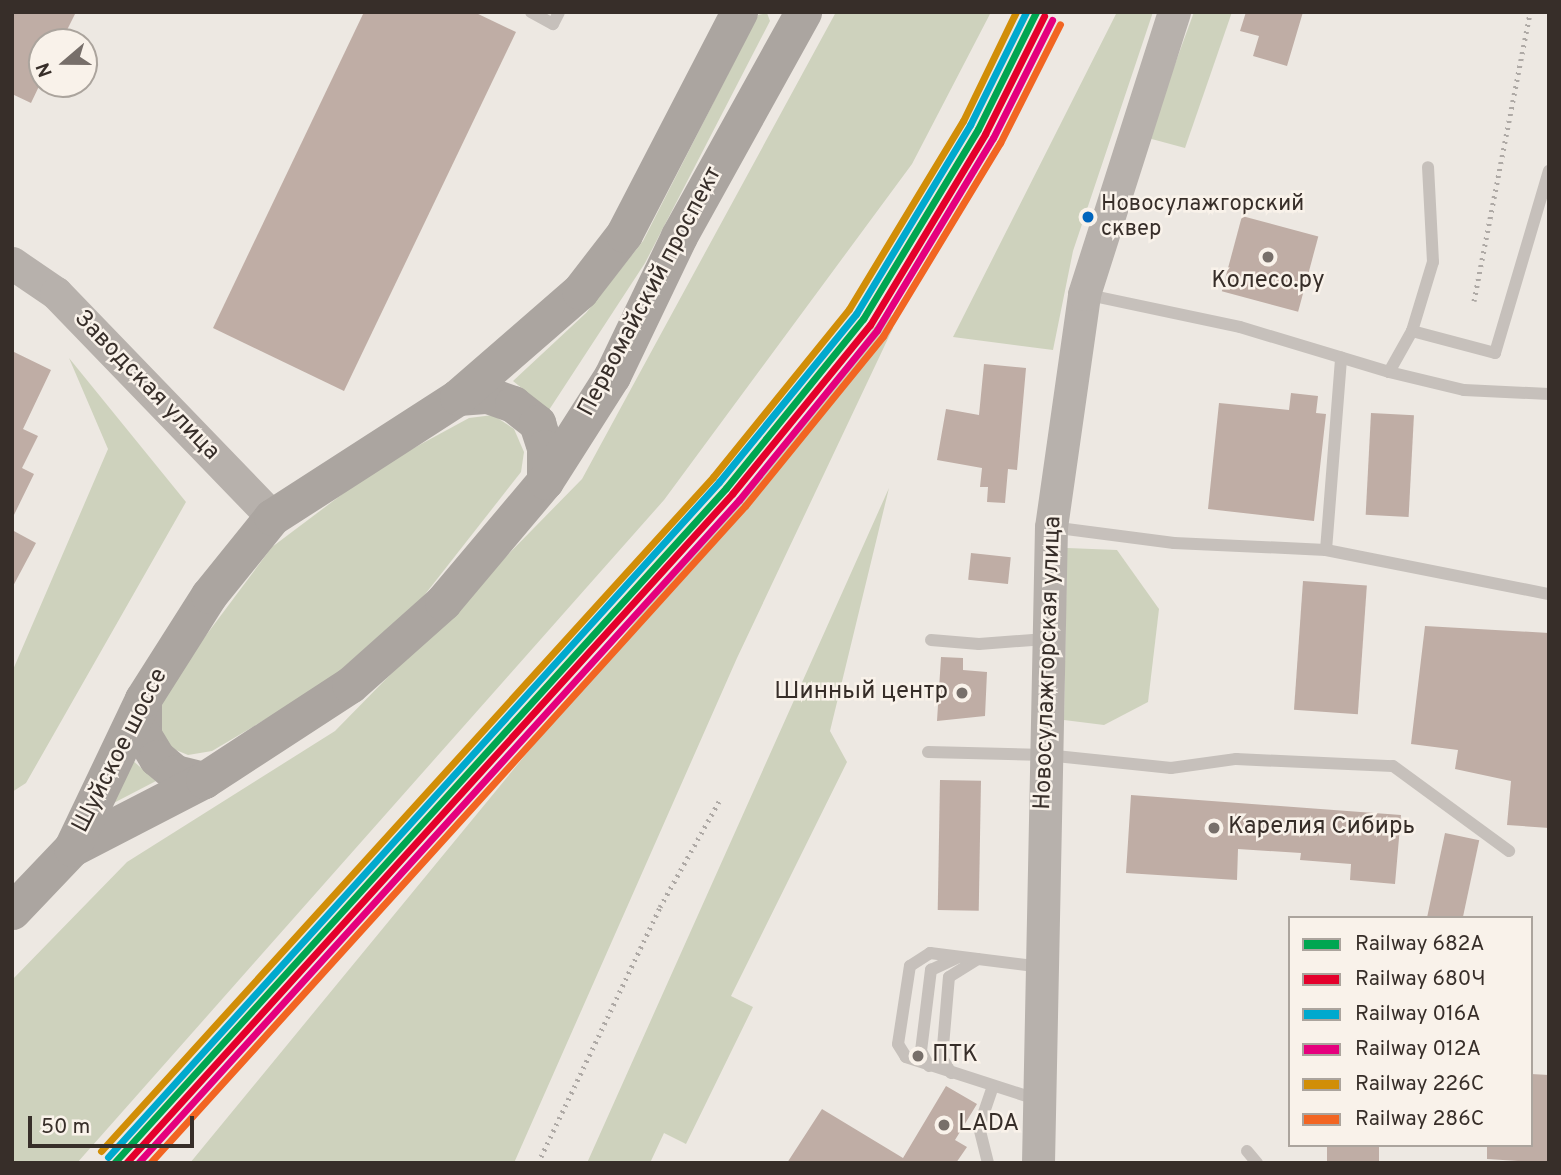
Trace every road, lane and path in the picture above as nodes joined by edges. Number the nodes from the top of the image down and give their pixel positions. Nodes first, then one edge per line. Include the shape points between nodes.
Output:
1 (531, 12) edge
2 (559, 12) edge
3 (739, 12) edge
4 (803, 12) edge
5 (1174, 12) edge
6 (1428, 167) dead end
7 (1549, 171) edge
8 (12, 263) edge
9 (1084, 294) junction
10 (1412, 331) junction
11 (1341, 358) junction
12 (1389, 372) junction
13 (1549, 394) edge
14 (458, 397) junction
15 (545, 481) junction
16 (271, 517) junction
17 (1051, 527) junction
18 (1326, 550) junction
19 (1549, 594) edge
20 (1046, 639) junction
21 (931, 640) dead end
22 (143, 699) junction
23 (928, 752) dead end
24 (1046, 755) junction
25 (204, 780) junction
26 (72, 848) junction
27 (1509, 851) dead end
28 (12, 911) edge
29 (962, 955) junction
30 (978, 959) junction
31 (1042, 967) junction
32 (929, 1066) junction
33 (951, 1073) junction
34 (993, 1086) junction
35 (1041, 1101) junction
36 (1247, 1151) dead end
37 (988, 1163) edge
38 (1038, 1163) edge
39 (1257, 1163) edge

1 - 2 lane via 553,24
3 - 14 main road, Первомайский проспект via 624,234 580,291
4 - 15 main road, Первомайский проспект via 679,236 612,376
5 - 9 main road, Новосулажгорская улица
6 - 10 lane via 1433,262
7 - 10 lane via 1495,353
8 - 16 main road, Заводская улица via 56,293
9 - 11 lane via 1240,327
9 - 17 main road, Новосулажгорская улица
10 - 12 lane
11 - 12 lane
11 - 18 lane
12 - 13 lane via 1464,390
14 - 15 main road via 488,395 513,404 537,423 545,448
14 - 16 main road, Первомайский проспект
15 - 25 main road, Первомайский проспект via 443,602 350,685
16 - 22 main road, Шуйское шоссе via 209,595
17 - 18 lane via 1174,543
17 - 20 main road, Новосулажгорская улица
18 - 19 lane
20 - 21 lane via 979,644
20 - 24 main road, Новосулажгорская улица
22 - 25 main road via 144,735 157,758 176,773
22 - 26 main road, Шуйское шоссе
23 - 24 lane
24 - 27 lane via 1171,768 1236,759 1393,766
24 - 31 main road, Новосулажгорская улица
25 - 26 main road, Первомайский проспект
26 - 28 main road, Шуйское шоссе
29 - 30 lane
29 - 32 lane via 930,970 921,1051
29 - 32 lane via 930,953 910,967 898,1044 906,1057
30 - 31 lane
30 - 33 lane via 949,976 942,1058
31 - 35 main road, Новосулажгорская улица
32 - 33 lane
33 - 34 lane
34 - 35 lane
34 - 37 lane via 979,1127
35 - 38 main road, Новосулажгорская улица
36 - 39 lane

